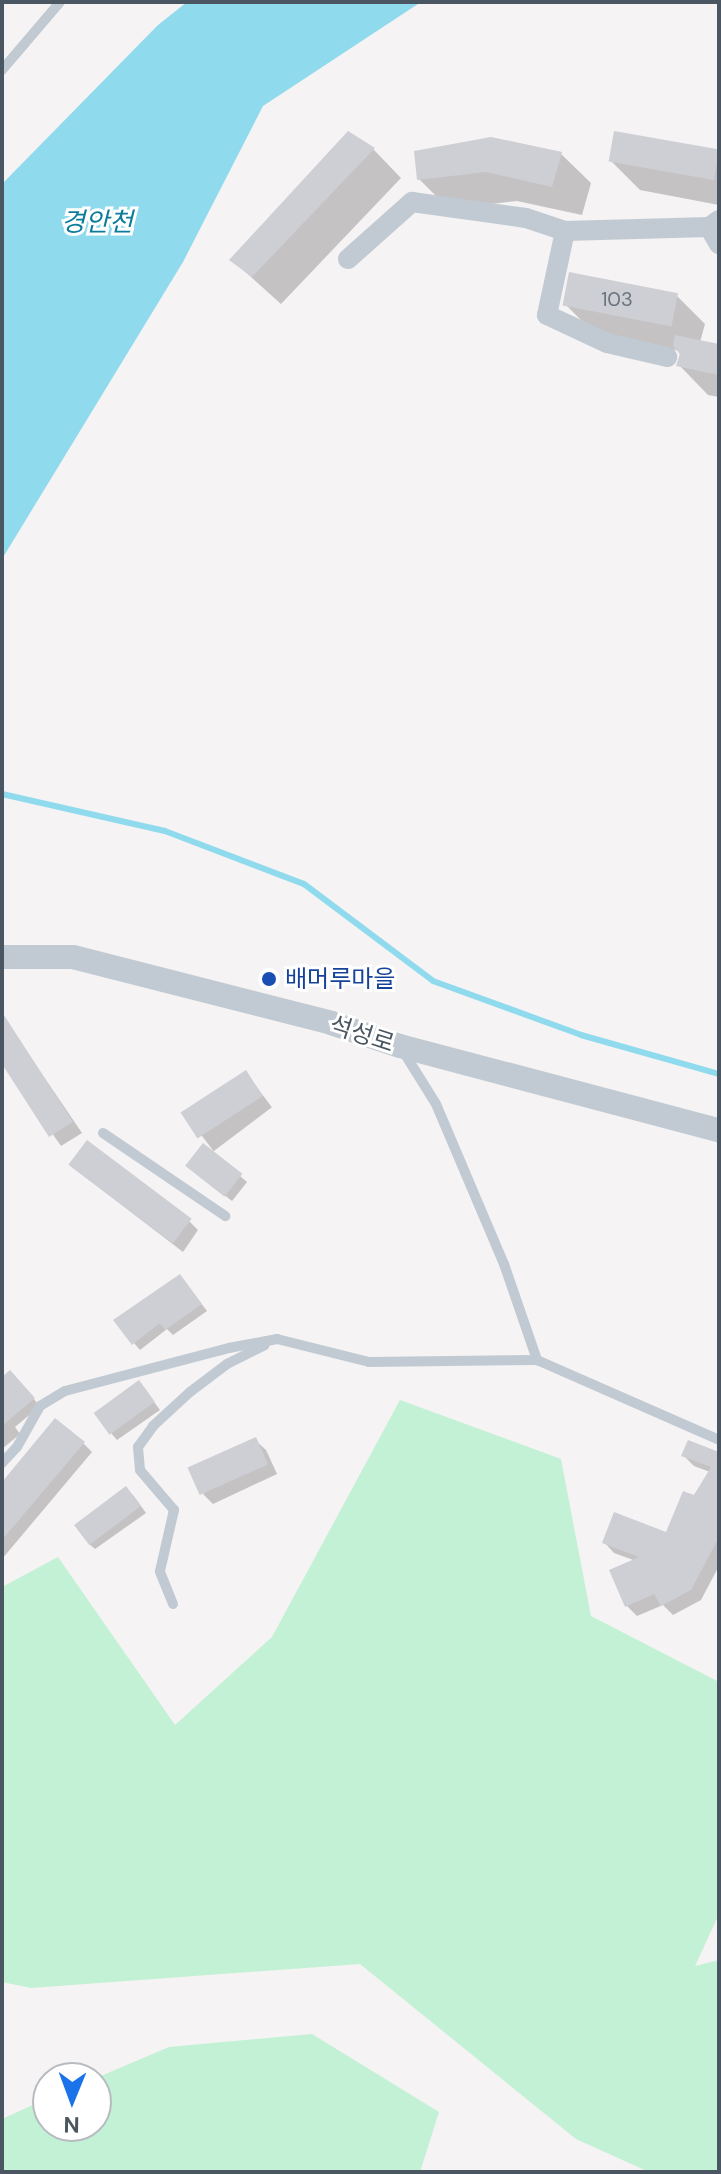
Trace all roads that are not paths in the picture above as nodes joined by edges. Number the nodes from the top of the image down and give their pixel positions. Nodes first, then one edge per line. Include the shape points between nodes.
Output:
1 (60, 2) edge
2 (2, 70) edge
3 (565, 231) junction
4 (716, 231) edge
5 (348, 259) dead end
6 (667, 357) dead end
7 (2, 957) edge
8 (400, 1046) junction
9 (719, 1130) edge
10 (103, 1133) dead end
11 (225, 1216) dead end
12 (277, 1339) junction
13 (537, 1360) junction
14 (719, 1440) edge
15 (2, 1463) edge
16 (173, 1604) dead end

1 - 2 lane
3 - 4 street
3 - 5 street via 526,218 412,202
3 - 6 street via 547,315 607,343
7 - 8 street, 석성로 via 73,957 331,1023
8 - 9 street, 석성로
8 - 13 lane via 436,1104 504,1264
10 - 11 lane
12 - 13 lane via 369,1362
12 - 15 lane via 65,1391 40,1406
12 - 16 lane via 227,1364 190,1392 138,1447 140,1470 174,1510 160,1571
13 - 14 lane

